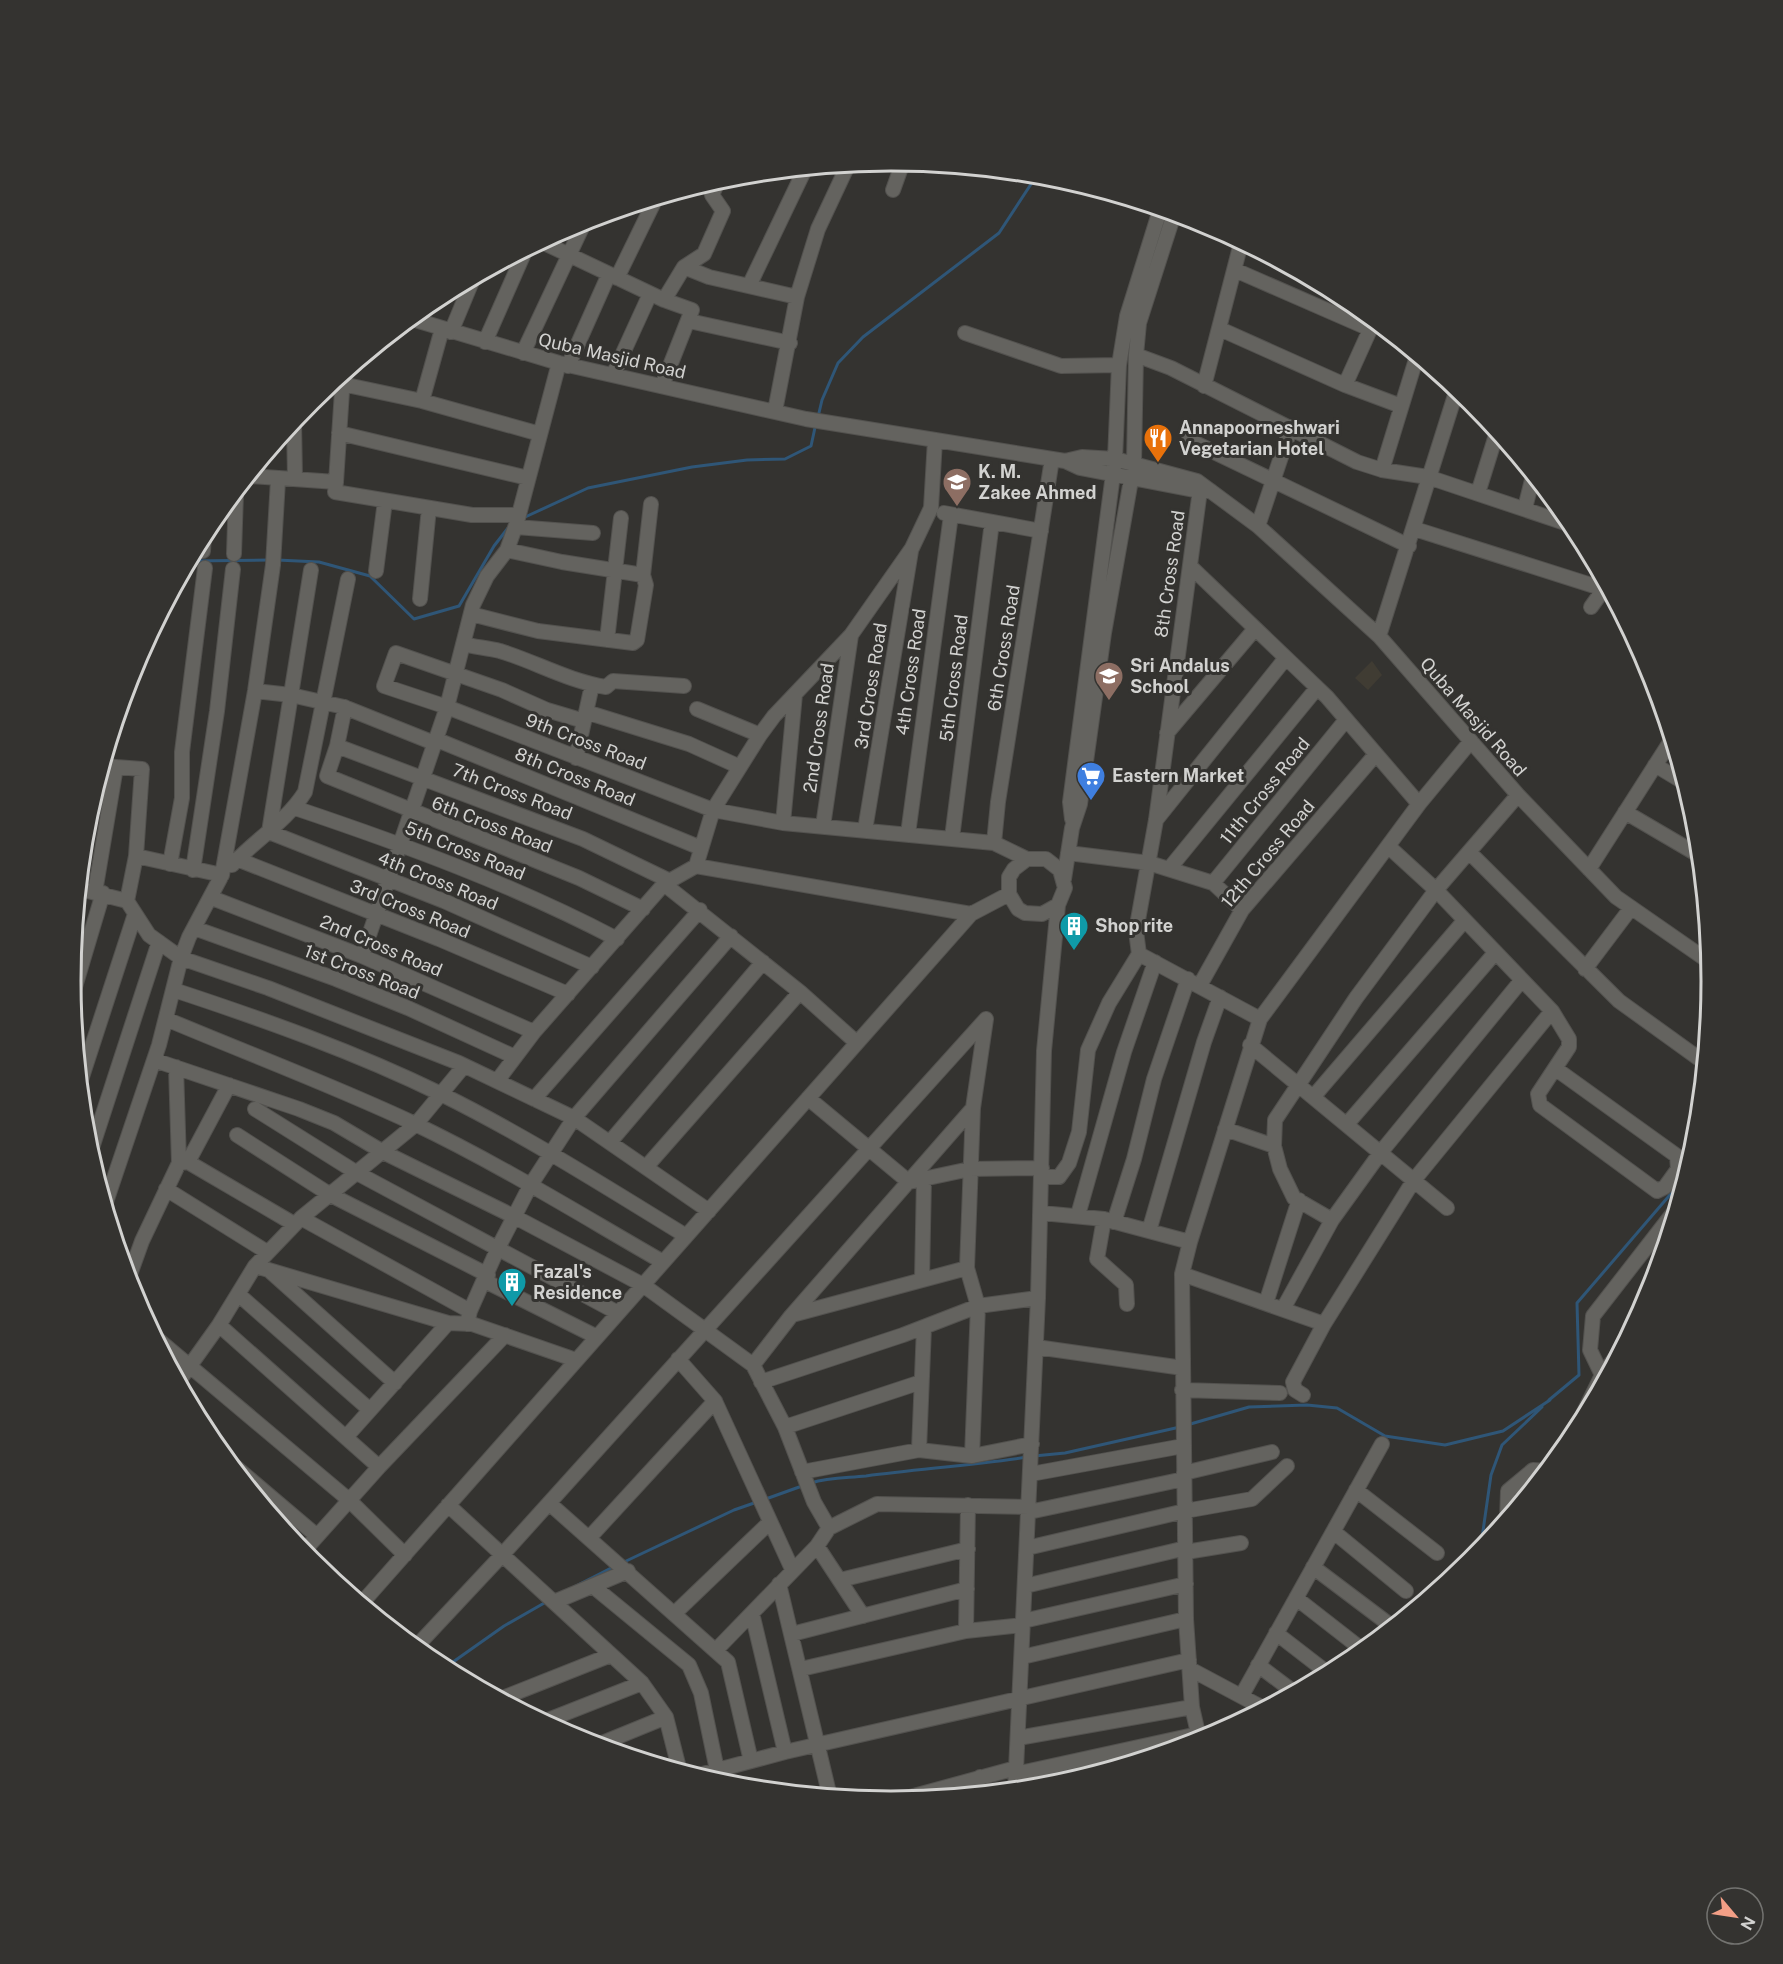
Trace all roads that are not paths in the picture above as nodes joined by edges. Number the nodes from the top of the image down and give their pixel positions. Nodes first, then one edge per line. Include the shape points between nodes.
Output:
1 (900, 171) edge
2 (844, 173) edge
3 (802, 176) edge
4 (893, 190) dead end
5 (713, 192) edge
6 (650, 209) edge
7 (1158, 217) edge
8 (1171, 222) edge
9 (578, 234) edge
10 (551, 247) edge
11 (1239, 250) edge
12 (568, 255) junction
13 (520, 262) edge
14 (684, 267) junction
15 (1235, 270) junction
16 (613, 276) junction
17 (749, 286) junction
18 (466, 293) edge
19 (650, 294) junction
20 (797, 297) junction
21 (664, 300) junction
22 (1358, 319) edge
23 (689, 321) junction
24 (421, 322) edge
25 (1370, 328) edge
26 (1220, 329) junction
27 (446, 330) junction
28 (965, 333) dead end
29 (485, 342) junction
30 (790, 343) junction
31 (523, 353) junction
32 (1136, 355) junction
33 (564, 364) junction
34 (1415, 364) edge
35 (1119, 365) junction
36 (612, 375) junction
37 (348, 381) edge
38 (1345, 384) junction
39 (343, 386) edge
40 (662, 386) junction
41 (1204, 386) junction
42 (1454, 399) edge
43 (422, 401) junction
44 (1401, 406) junction
45 (775, 411) junction
46 (1291, 427) junction
47 (339, 433) junction
48 (540, 434) junction
49 (294, 435) edge
50 (935, 440) junction
51 (1189, 440) dead end
52 (1494, 441) edge
53 (1115, 459) junction
54 (1059, 460) junction
55 (1134, 463) junction
56 (1382, 470) junction
57 (1113, 474) junction
58 (258, 477) edge
59 (1131, 477) junction
60 (1428, 477) junction
61 (295, 478) junction
62 (528, 478) junction
63 (278, 480) junction
64 (1271, 481) junction
65 (336, 482) junction
66 (1531, 484) edge
67 (1205, 491) junction
68 (1478, 493) junction
69 (385, 501) junction
70 (651, 504) dead end
71 (236, 507) edge
72 (429, 508) junction
73 (931, 508) junction
74 (1525, 508) junction
75 (951, 515) junction
76 (621, 518) dead end
77 (1555, 518) edge
78 (518, 520) junction
79 (992, 522) junction
80 (1258, 526) junction
81 (1415, 529) junction
82 (1041, 531) junction
83 (593, 533) dead end
84 (1409, 546) junction
85 (912, 548) junction
86 (507, 550) junction
87 (234, 554) dead end
88 (1191, 567) junction
89 (205, 568) dead end
90 (233, 569) dead end
91 (311, 570) dead end
92 (376, 571) dead end
93 (614, 572) junction
94 (644, 574) junction
95 (348, 579) dead end
96 (1597, 585) edge
97 (1601, 592) edge
98 (420, 599) dead end
99 (1591, 607) dead end
100 (471, 614) junction
101 (1254, 630) junction
102 (851, 635) junction
103 (1379, 636) junction
104 (607, 640) junction
105 (463, 644) junction
106 (1286, 659) junction
107 (456, 673) junction
108 (592, 685) junction
109 (684, 686) dead end
110 (1317, 688) junction
111 (255, 691) junction
112 (795, 694) junction
113 (291, 695) junction
114 (324, 702) junction
115 (447, 706) junction
116 (345, 707) junction
117 (697, 709) dead end
118 (585, 716) junction
119 (1345, 722) junction
120 (760, 735) junction
121 (1166, 735) junction
122 (435, 741) junction
123 (1471, 741) junction
124 (337, 746) junction
125 (1667, 748) edge
126 (1376, 754) junction
127 (576, 758) junction
128 (1655, 765) junction
129 (110, 766) edge
130 (740, 767) junction
131 (110, 770) edge
132 (422, 777) junction
133 (1675, 777) edge
134 (1518, 795) junction
135 (1419, 804) junction
136 (295, 808) junction
137 (713, 810) junction
138 (410, 812) junction
139 (1625, 812) junction
140 (1156, 820) junction
141 (783, 823) junction
142 (823, 826) junction
143 (1072, 828) junction
144 (865, 830) junction
145 (270, 832) junction
146 (908, 834) junction
147 (952, 838) junction
148 (399, 843) junction
149 (994, 843) junction
150 (701, 848) junction
151 (1389, 848) junction
152 (1691, 850) edge
153 (1469, 852) junction
154 (1068, 853) junction
155 (136, 856) junction
156 (1027, 859) junction
157 (237, 860) junction
158 (1149, 863) junction
159 (170, 864) junction
160 (696, 866) junction
161 (1169, 869) junction
162 (1589, 869) junction
163 (193, 870) junction
164 (222, 875) junction
165 (1064, 879) junction
166 (388, 881) junction
167 (667, 883) junction
168 (1213, 883) junction
169 (87, 890) edge
170 (1436, 890) junction
171 (99, 892) junction
172 (1009, 894) junction
173 (212, 898) junction
174 (127, 901) junction
175 (1058, 905) junction
176 (1631, 908) junction
177 (643, 909) junction
178 (700, 910) junction
179 (1242, 910) junction
180 (135, 914) junction
181 (971, 914) junction
182 (378, 915) junction
183 (1464, 921) junction
184 (194, 928) junction
185 (731, 936) junction
186 (617, 939) junction
187 (159, 942) junction
188 (1494, 953) junction
189 (1139, 954) junction
190 (362, 956) junction
191 (1701, 956) edge
192 (181, 958) junction
193 (82, 959) edge
194 (763, 962) junction
195 (1155, 962) junction
196 (592, 968) junction
197 (1585, 969) junction
198 (1521, 981) junction
199 (1194, 982) junction
200 (174, 990) junction
201 (800, 992) junction
202 (568, 994) junction
203 (1220, 997) junction
204 (1551, 1011) junction
205 (166, 1019) junction
206 (1260, 1019) junction
207 (534, 1032) junction
208 (857, 1043) junction
209 (1250, 1045) junction
210 (514, 1057) junction
211 (1698, 1058) edge
212 (154, 1060) junction
213 (86, 1065) edge
214 (464, 1066) junction
215 (176, 1067) junction
216 (1556, 1069) junction
217 (497, 1081) junction
218 (1298, 1082) junction
219 (229, 1085) junction
220 (441, 1095) junction
221 (1314, 1096) junction
222 (808, 1098) junction
223 (534, 1099) junction
224 (973, 1108) junction
225 (255, 1109) dead end
226 (574, 1119) junction
227 (416, 1124) junction
228 (1347, 1124) junction
229 (1225, 1129) junction
230 (96, 1135) edge
231 (237, 1135) dead end
232 (610, 1142) junction
233 (868, 1146) junction
234 (1274, 1146) junction
235 (383, 1152) junction
236 (1382, 1152) junction
237 (551, 1153) junction
238 (184, 1163) junction
239 (647, 1166) junction
240 (970, 1169) junction
241 (357, 1173) junction
242 (1042, 1173) junction
243 (924, 1178) junction
244 (1413, 1180) junction
245 (909, 1182) junction
246 (530, 1186) junction
247 (166, 1189) junction
248 (109, 1193) edge
249 (329, 1194) junction
250 (1299, 1200) junction
251 (1447, 1208) dead end
252 (709, 1211) junction
253 (1042, 1214) junction
254 (1078, 1215) junction
255 (515, 1217) junction
256 (1109, 1220) junction
257 (1332, 1220) junction
258 (298, 1221) junction
259 (1665, 1224) edge
260 (1149, 1231) junction
261 (686, 1236) junction
262 (1190, 1242) junction
263 (498, 1248) junction
264 (267, 1252) junction
265 (663, 1263) junction
266 (133, 1267) edge
267 (261, 1267) junction
268 (967, 1268) junction
269 (1182, 1274) junction
270 (486, 1278) junction
271 (922, 1280) junction
272 (643, 1285) junction
273 (238, 1294) junction
274 (1038, 1298) junction
275 (1266, 1303) junction
276 (1127, 1304) dead end
277 (978, 1306) junction
278 (1283, 1309) junction
279 (618, 1313) junction
280 (791, 1316) junction
281 (469, 1318) junction
282 (448, 1323) junction
283 (1324, 1324) junction
284 (219, 1325) junction
285 (924, 1327) junction
286 (705, 1329) junction
287 (505, 1335) junction
288 (597, 1337) junction
289 (1036, 1347) junction
290 (174, 1356) edge
291 (678, 1359) junction
292 (576, 1360) junction
293 (191, 1365) junction
294 (753, 1365) junction
295 (1182, 1368) junction
296 (1601, 1371) edge
297 (184, 1375) edge
298 (761, 1382) junction
299 (921, 1382) junction
300 (395, 1383) junction
301 (1182, 1389) junction
302 (1280, 1394) dead end
303 (1303, 1395) dead end
304 (714, 1401) junction
305 (370, 1410) junction
306 (785, 1427) junction
307 (346, 1437) junction
308 (1183, 1442) junction
309 (1382, 1444) dead end
310 (1032, 1447) junction
311 (919, 1450) junction
312 (1272, 1452) dead end
313 (972, 1456) junction
314 (1287, 1466) dead end
315 (379, 1467) junction
316 (1538, 1470) edge
317 (1031, 1471) junction
318 (802, 1472) junction
319 (1184, 1476) junction
320 (1356, 1490) junction
321 (266, 1496) edge
322 (349, 1500) junction
323 (549, 1503) junction
324 (968, 1505) junction
325 (448, 1506) junction
326 (1507, 1508) edge
327 (1029, 1510) junction
328 (287, 1511) junction
329 (1185, 1511) junction
330 (282, 1517) edge
331 (766, 1518) junction
332 (829, 1528) junction
333 (1334, 1532) junction
334 (317, 1536) junction
335 (589, 1538) junction
336 (1241, 1542) dead end
337 (309, 1545) edge
338 (817, 1546) junction
339 (1027, 1548) junction
340 (968, 1549) junction
341 (1186, 1550) junction
342 (1437, 1552) dead end
343 (503, 1554) junction
344 (405, 1555) junction
345 (1313, 1567) junction
346 (625, 1569) junction
347 (792, 1569) junction
348 (840, 1580) junction
349 (779, 1584) junction
350 (1186, 1584) junction
351 (1025, 1586) junction
352 (594, 1587) junction
353 (967, 1589) junction
354 (1406, 1592) dead end
355 (366, 1598) edge
356 (1296, 1598) junction
357 (553, 1601) junction
358 (675, 1613) junction
359 (752, 1613) junction
360 (863, 1616) junction
361 (1186, 1619) junction
362 (1023, 1623) junction
363 (1387, 1623) edge
364 (966, 1631) junction
365 (1276, 1633) junction
366 (792, 1634) junction
367 (421, 1642) edge
368 (1357, 1645) edge
369 (717, 1649) junction
370 (611, 1655) junction
371 (1022, 1657) junction
372 (1189, 1665) junction
373 (1258, 1665) junction
374 (801, 1669) junction
375 (1322, 1669) edge
376 (642, 1683) junction
377 (1289, 1688) edge
378 (1242, 1695) junction
379 (508, 1696) edge
380 (1020, 1698) junction
381 (1258, 1705) edge
382 (1192, 1707) junction
383 (666, 1717) junction
384 (553, 1718) edge
385 (1198, 1733) edge
386 (1018, 1738) junction
387 (608, 1741) edge
388 (817, 1744) junction
389 (1166, 1744) edge
390 (785, 1752) junction
391 (751, 1761) junction
392 (678, 1764) edge
393 (717, 1770) junction
394 (1016, 1771) junction
395 (711, 1772) edge
396 (980, 1777) junction
397 (1015, 1783) edge
398 (979, 1788) edge
399 (828, 1790) edge
400 (946, 1791) edge

1 - 4 street
2 - 20 street via 818,229
3 - 17 street
5 - 14 street via 723,211 704,254
6 - 16 street
7 - 35 street via 1127,316
8 - 32 street via 1139,323
9 - 12 street
10 - 12 street
11 - 15 street
12 - 16 street
12 - 31 street
13 - 29 street
14 - 17 street
14 - 21 street
15 - 22 street
15 - 26 street
16 - 19 street
16 - 33 street
17 - 20 street
18 - 27 street
19 - 21 street
19 - 36 street
20 - 30 street
21 - 23 street via 692,310
23 - 30 street
23 - 40 street
24 - 27 street, Quba Masjid Road
25 - 38 street
26 - 38 street
26 - 41 street
27 - 29 street, Quba Masjid Road
27 - 43 street
28 - 35 street via 1061,366
29 - 31 street, Quba Masjid Road
30 - 45 street
31 - 33 street, Quba Masjid Road
32 - 41 street
32 - 55 street
33 - 36 street, Quba Masjid Road
33 - 48 street
34 - 44 street
35 - 53 street
36 - 40 street, Quba Masjid Road
37 - 43 street
38 - 44 street
39 - 47 street
40 - 45 street, Quba Masjid Road
41 - 46 street
42 - 60 street
43 - 48 street
44 - 56 street
45 - 50 street, Quba Masjid Road
46 - 56 street via 1357,462
46 - 64 street
47 - 62 street
47 - 65 street
48 - 62 street
49 - 61 street
50 - 54 street, Quba Masjid Road
50 - 73 street
51 - 64 street
52 - 68 street
53 - 54 street, Quba Masjid Road
53 - 55 street, Quba Masjid Road
53 - 57 street
54 - 57 street, Quba Masjid Road
54 - 82 street, 6th Cross Road
55 - 59 street
55 - 67 street, Quba Masjid Road via 1197,481
56 - 60 street
57 - 59 street, Quba Masjid Road
57 - 143 street via 1070,802
58 - 63 street
59 - 67 street, Quba Masjid Road
59 - 143 street via 1080,804
60 - 68 street
60 - 81 street
61 - 63 street
61 - 65 street
62 - 78 street
63 - 111 street via 273,559
64 - 80 street
64 - 84 street
65 - 69 street via 336,492
66 - 74 street
67 - 80 street, Quba Masjid Road
67 - 88 street, 8th Cross Road
68 - 74 street
69 - 72 street
69 - 92 street
70 - 94 street
71 - 87 street
72 - 78 street
72 - 98 street
73 - 75 street
73 - 85 street
74 - 77 street
75 - 79 street
75 - 146 street, 4th Cross Road
76 - 93 street
78 - 83 street
78 - 86 street
79 - 82 street
79 - 147 street, 5th Cross Road
80 - 103 street, Quba Masjid Road
81 - 84 street
81 - 96 street
82 - 149 street, 6th Cross Road
84 - 103 street
85 - 102 street
85 - 144 street, 3rd Cross Road
86 - 93 street
86 - 100 street via 487,576
88 - 101 street
88 - 121 street, 8th Cross Road
89 - 159 street via 182,752 182,798
90 - 163 street via 222,679
91 - 113 street
93 - 94 street
93 - 104 street
94 - 104 street via 646,585 637,640
95 - 114 street
97 - 99 street
100 - 104 street via 538,631
100 - 105 street
101 - 106 street
101 - 121 street
102 - 112 street
102 - 142 street, 2nd Cross Road
103 - 123 street, Quba Masjid Road
105 - 107 street
105 - 108 street via 500,651 555,675
106 - 110 street
106 - 140 street
107 - 115 street
107 - 115 street, 9th Cross Road via 396,653 384,686
107 - 118 street via 546,710
108 - 109 street via 606,687 613,681
108 - 118 street
110 - 119 street
110 - 161 street
111 - 113 street, 8th Cross Road
111 - 164 street
112 - 120 street
112 - 141 street
113 - 114 street, 8th Cross Road
113 - 145 street
114 - 116 street, 8th Cross Road
114 - 136 street via 305,792
115 - 122 street
115 - 127 street, 9th Cross Road
116 - 122 street, 8th Cross Road
116 - 124 street
117 - 120 street
118 - 127 street
118 - 130 street via 689,744
119 - 126 street
119 - 168 street, 11th Cross Road
120 - 130 street
121 - 140 street, 8th Cross Road
122 - 132 street
122 - 150 street, 8th Cross Road
123 - 134 street, Quba Masjid Road
123 - 135 street
124 - 132 street, 7th Cross Road
124 - 138 street, 6th Cross Road via 327,776
125 - 128 street
126 - 135 street
126 - 179 street, 12th Cross Road
127 - 137 street, 9th Cross Road
128 - 133 street
128 - 139 street
129 - 155 street via 142,769
130 - 137 street
131 - 171 street
132 - 138 street
132 - 167 street, 7th Cross Road via 583,839
134 - 153 street
134 - 162 street, Quba Masjid Road
135 - 151 street
136 - 145 street
136 - 148 street, 5th Cross Road
137 - 141 street, 9th Cross Road
137 - 150 street
138 - 148 street
138 - 177 street, 6th Cross Road via 579,878
139 - 152 street
139 - 162 street
140 - 158 street, 8th Cross Road
141 - 142 street, 9th Cross Road
142 - 144 street, 9th Cross Road
143 - 154 street
144 - 146 street, 9th Cross Road
145 - 157 street
145 - 166 street, 4th Cross Road
146 - 147 street, 9th Cross Road
147 - 149 street, 9th Cross Road
148 - 166 street
148 - 186 street, 5th Cross Road via 553,905
149 - 156 street, 9th Cross Road
150 - 160 street
151 - 170 street
151 - 206 street
153 - 170 street
153 - 197 street
154 - 158 street
154 - 165 street
155 - 159 street
155 - 174 street
156 - 165 street via 1046,859
156 - 172 street via 1014,869
157 - 164 street
157 - 182 street, 3rd Cross Road
158 - 161 street
158 - 189 street, 8th Cross Road via 1136,931
159 - 163 street
160 - 167 street
160 - 181 street
161 - 168 street
162 - 176 street, Quba Masjid Road
163 - 164 street
164 - 173 street
165 - 175 street via 1063,897
166 - 182 street
166 - 196 street, 4th Cross Road via 444,901
167 - 177 street
167 - 178 street, 7th Cross Road
168 - 179 street
169 - 171 street
170 - 183 street
170 - 218 street
171 - 174 street
171 - 193 street
172 - 175 street via 1018,909 1034,915
172 - 181 street
173 - 184 street
173 - 190 street, 2nd Cross Road
174 - 180 street
175 - 242 street via 1045,1037
176 - 191 street, Quba Masjid Road
176 - 197 street
177 - 186 street
178 - 185 street, 7th Cross Road
178 - 223 street
179 - 199 street, 12th Cross Road
180 - 187 street
180 - 213 street
181 - 208 street
182 - 190 street
182 - 202 street, 3rd Cross Road
183 - 188 street
183 - 221 street
184 - 192 street
184 - 210 street, 1st Cross Road via 357,987
185 - 194 street, 7th Cross Road
185 - 226 street
186 - 196 street
187 - 192 street
187 - 230 street
188 - 198 street
188 - 228 street
189 - 195 street
189 - 242 street via 1109,1003 1088,1050 1078,1132 1069,1163 1059,1177
190 - 207 street, 2nd Cross Road
192 - 200 street
192 - 214 street
194 - 201 street, 7th Cross Road
194 - 232 street
195 - 199 street
195 - 254 street via 1124,1052
196 - 202 street
197 - 211 street via 1619,1001
198 - 204 street
198 - 236 street
199 - 203 street
199 - 256 street, 12th Cross Road via 1154,1079 1134,1159
200 - 205 street
200 - 220 street via 317,1039
201 - 208 street, 7th Cross Road
201 - 239 street
202 - 207 street
203 - 206 street
203 - 260 street
204 - 216 street via 1569,1043
204 - 244 street
205 - 212 street
205 - 227 street via 309,1075
206 - 209 street
207 - 210 street
208 - 222 street
209 - 218 street
209 - 229 street
210 - 217 street
212 - 215 street
212 - 248 street
214 - 217 street
214 - 220 street
215 - 219 street
215 - 238 street
216 - 216 street via 1677,1156 1678,1169 1665,1187 1657,1191 1540,1105 1538,1094
217 - 223 street
218 - 221 street
218 - 234 street via 1275,1120
219 - 235 street via 334,1123
219 - 238 street
220 - 227 street
220 - 237 street
221 - 228 street
222 - 233 street
222 - 252 street
223 - 226 street
224 - 233 street via 986,1019
224 - 240 street
224 - 245 street
225 - 241 street
226 - 232 street
226 - 237 street
227 - 235 street
227 - 246 street
228 - 236 street
229 - 234 street
229 - 262 street
231 - 249 street
232 - 239 street
233 - 245 street
233 - 286 street
234 - 250 street via 1280,1169 1294,1198
235 - 241 street
235 - 255 street
236 - 244 street
236 - 257 street
237 - 246 street
237 - 261 street
238 - 247 street
238 - 258 street
239 - 252 street
240 - 242 street
240 - 243 street
240 - 268 street
241 - 249 street
241 - 263 street
242 - 253 street
243 - 245 street
243 - 271 street
244 - 251 street
244 - 283 street
245 - 280 street
246 - 255 street
246 - 265 street
247 - 264 street
247 - 266 street
249 - 258 street
249 - 270 street
250 - 257 street
250 - 275 street
252 - 261 street
253 - 254 street
253 - 274 street
254 - 256 street
255 - 263 street
255 - 272 street
256 - 260 street
256 - 276 street, 12th Cross Road via 1097,1259 1126,1285
257 - 278 street
258 - 264 street
258 - 281 street
259 - 296 street via 1593,1316 1590,1350
260 - 262 street
261 - 265 street
262 - 269 street
263 - 270 street
263 - 279 street
264 - 267 street
265 - 272 street
267 - 273 street
267 - 282 street
267 - 300 street
268 - 271 street
268 - 277 street
269 - 275 street
269 - 295 street
270 - 281 street
270 - 288 street
271 - 280 street
272 - 279 street
272 - 286 street
273 - 284 street
273 - 305 street
274 - 277 street
274 - 289 street
275 - 278 street
277 - 285 street
277 - 313 street
278 - 283 street
279 - 288 street
280 - 294 street
281 - 282 street
281 - 287 street
282 - 300 street
283 - 303 street via 1293,1382 1294,1390
284 - 293 street
284 - 307 street
285 - 298 street
285 - 299 street
286 - 291 street
286 - 294 street
287 - 292 street
287 - 315 street
288 - 292 street
289 - 295 street
289 - 310 street
290 - 293 street
291 - 304 street
291 - 323 street
292 - 325 street
293 - 297 street
293 - 322 street
294 - 298 street
295 - 301 street
298 - 306 street
299 - 306 street
299 - 311 street
300 - 305 street
301 - 302 street
301 - 308 street
304 - 331 street
304 - 335 street
305 - 307 street
306 - 318 street
307 - 315 street
308 - 317 street
308 - 319 street
309 - 320 street
310 - 313 street
310 - 317 street
311 - 313 street
311 - 318 street
312 - 319 street
314 - 329 street via 1252,1499
315 - 322 street
316 - 326 street via 1533,1470 1508,1491
317 - 327 street
318 - 332 street
319 - 327 street
319 - 329 street
320 - 333 street
320 - 342 street
321 - 328 street
322 - 334 street
322 - 344 street
323 - 335 street
323 - 343 street
324 - 327 street
324 - 332 street via 877,1504
324 - 340 street
325 - 343 street
325 - 344 street
327 - 339 street
328 - 330 street
328 - 334 street
329 - 339 street
329 - 341 street
331 - 347 street
331 - 358 street
332 - 338 street
333 - 345 street
333 - 354 street
334 - 337 street
335 - 346 street
336 - 341 street
338 - 347 street
338 - 348 street
339 - 351 street
340 - 348 street
340 - 353 street
341 - 350 street
341 - 351 street
343 - 357 street
343 - 367 street
344 - 355 street
345 - 356 street
345 - 363 street
346 - 352 street
346 - 358 street
347 - 349 street
348 - 360 street
349 - 359 street
349 - 366 street
350 - 361 street
350 - 362 street
351 - 362 street
352 - 357 street
352 - 393 street via 689,1665 701,1693
353 - 360 street
353 - 364 street
356 - 365 street
356 - 368 street
357 - 370 street
358 - 369 street
359 - 369 street
359 - 390 street
360 - 366 street
361 - 371 street
361 - 372 street
362 - 364 street
362 - 371 street
364 - 374 street
365 - 373 street
365 - 375 street
366 - 374 street
369 - 391 street via 728,1662
370 - 376 street
370 - 379 street
371 - 380 street
372 - 378 street
372 - 380 street
372 - 382 street
373 - 377 street
373 - 378 street
374 - 388 street
376 - 383 street
376 - 384 street
378 - 381 street
380 - 386 street
380 - 388 street
382 - 385 street
382 - 386 street
383 - 387 street
383 - 392 street
386 - 394 street
388 - 390 street
388 - 399 street
389 - 394 street
390 - 391 street
391 - 393 street
393 - 395 street
394 - 396 street
394 - 397 street
396 - 398 street
396 - 400 street

